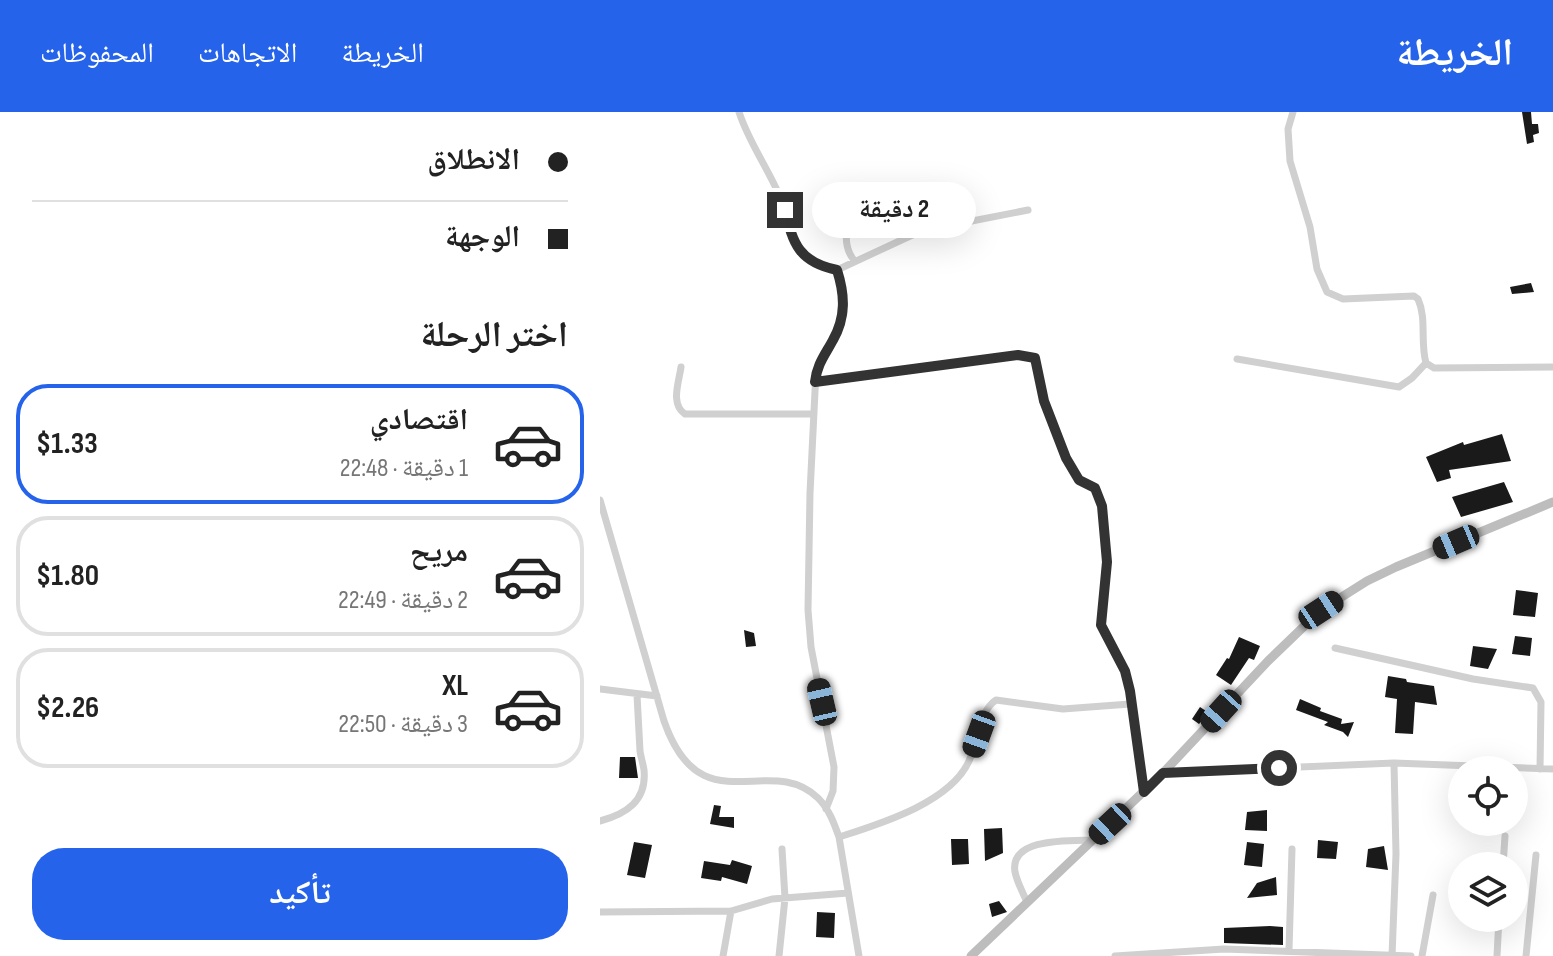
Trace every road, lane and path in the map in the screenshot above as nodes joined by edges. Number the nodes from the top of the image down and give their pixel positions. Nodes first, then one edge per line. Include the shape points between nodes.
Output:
1 (739, 112) edge
2 (1293, 112) edge
3 (855, 190) dead end
4 (1028, 210) dead end
5 (854, 260) junction
6 (837, 270) junction
7 (1237, 359) dead end
8 (1426, 363) junction
9 (681, 367) dead end
10 (1553, 367) edge
11 (815, 382) junction
12 (814, 414) junction
13 (600, 500) edge
14 (1553, 502) edge
15 (1335, 648) dead end
16 (600, 689) edge
17 (637, 695) junction
18 (657, 696) junction
19 (1130, 704) junction
20 (1394, 763) junction
21 (1540, 769) junction
22 (1553, 769) edge
23 (1163, 773) junction
24 (1144, 792) junction
25 (826, 809) junction
26 (600, 821) edge
27 (1505, 836) dead end
28 (839, 837) junction
29 (1093, 840) junction
30 (782, 849) dead end
31 (1292, 849) dead end
32 (1504, 852) edge
33 (1536, 855) dead end
34 (848, 893) junction
35 (1433, 895) dead end
36 (785, 898) junction
37 (1027, 902) junction
38 (731, 911) junction
39 (600, 912) edge
40 (1498, 932) edge
41 (1289, 950) junction
42 (723, 956) edge
43 (779, 956) edge
44 (859, 956) edge
45 (971, 956) edge
46 (1115, 956) edge
47 (1392, 956) edge
48 (1411, 956) edge
49 (1422, 956) edge
50 (1497, 956) edge
51 (1526, 956) edge

1 - 6 street via 774,182 794,243 812,261
2 - 8 street via 1290,161 1321,281 1331,296 1343,299 1418,299
3 - 5 street via 846,242
4 - 5 street via 921,231
5 - 6 street
6 - 11 street via 844,312
7 - 8 street via 1399,387
8 - 10 street via 1434,368
9 - 12 street via 676,402 685,414
11 - 12 street
11 - 19 street via 1018,355 1035,358 1044,401 1066,458 1079,480 1095,488 1102,506 1107,562 1101,625 1125,671
12 - 25 street via 808,610 834,767
13 - 18 street
14 - 23 main road via 1396,567 1321,610
15 - 21 street via 1533,688 1541,702
16 - 17 street
17 - 18 street
17 - 26 street via 644,771 640,792 626,812
18 - 25 street via 675,749 704,776 788,784 811,793
19 - 24 street
19 - 28 street via 1063,709 996,700 988,707 968,764 958,777 913,811
20 - 21 street
20 - 23 street
20 - 47 street
21 - 22 street
23 - 24 main road
24 - 29 main road
25 - 28 street
27 - 32 street
28 - 34 street
29 - 37 main road
29 - 37 street via 1035,844 1024,850 1015,872
30 - 36 street
31 - 41 street
33 - 51 street
34 - 36 street
34 - 44 street
35 - 49 street
36 - 38 street
36 - 43 street
37 - 45 main road
38 - 39 street
38 - 42 street
40 - 50 street
41 - 46 street
41 - 47 street
47 - 48 street

